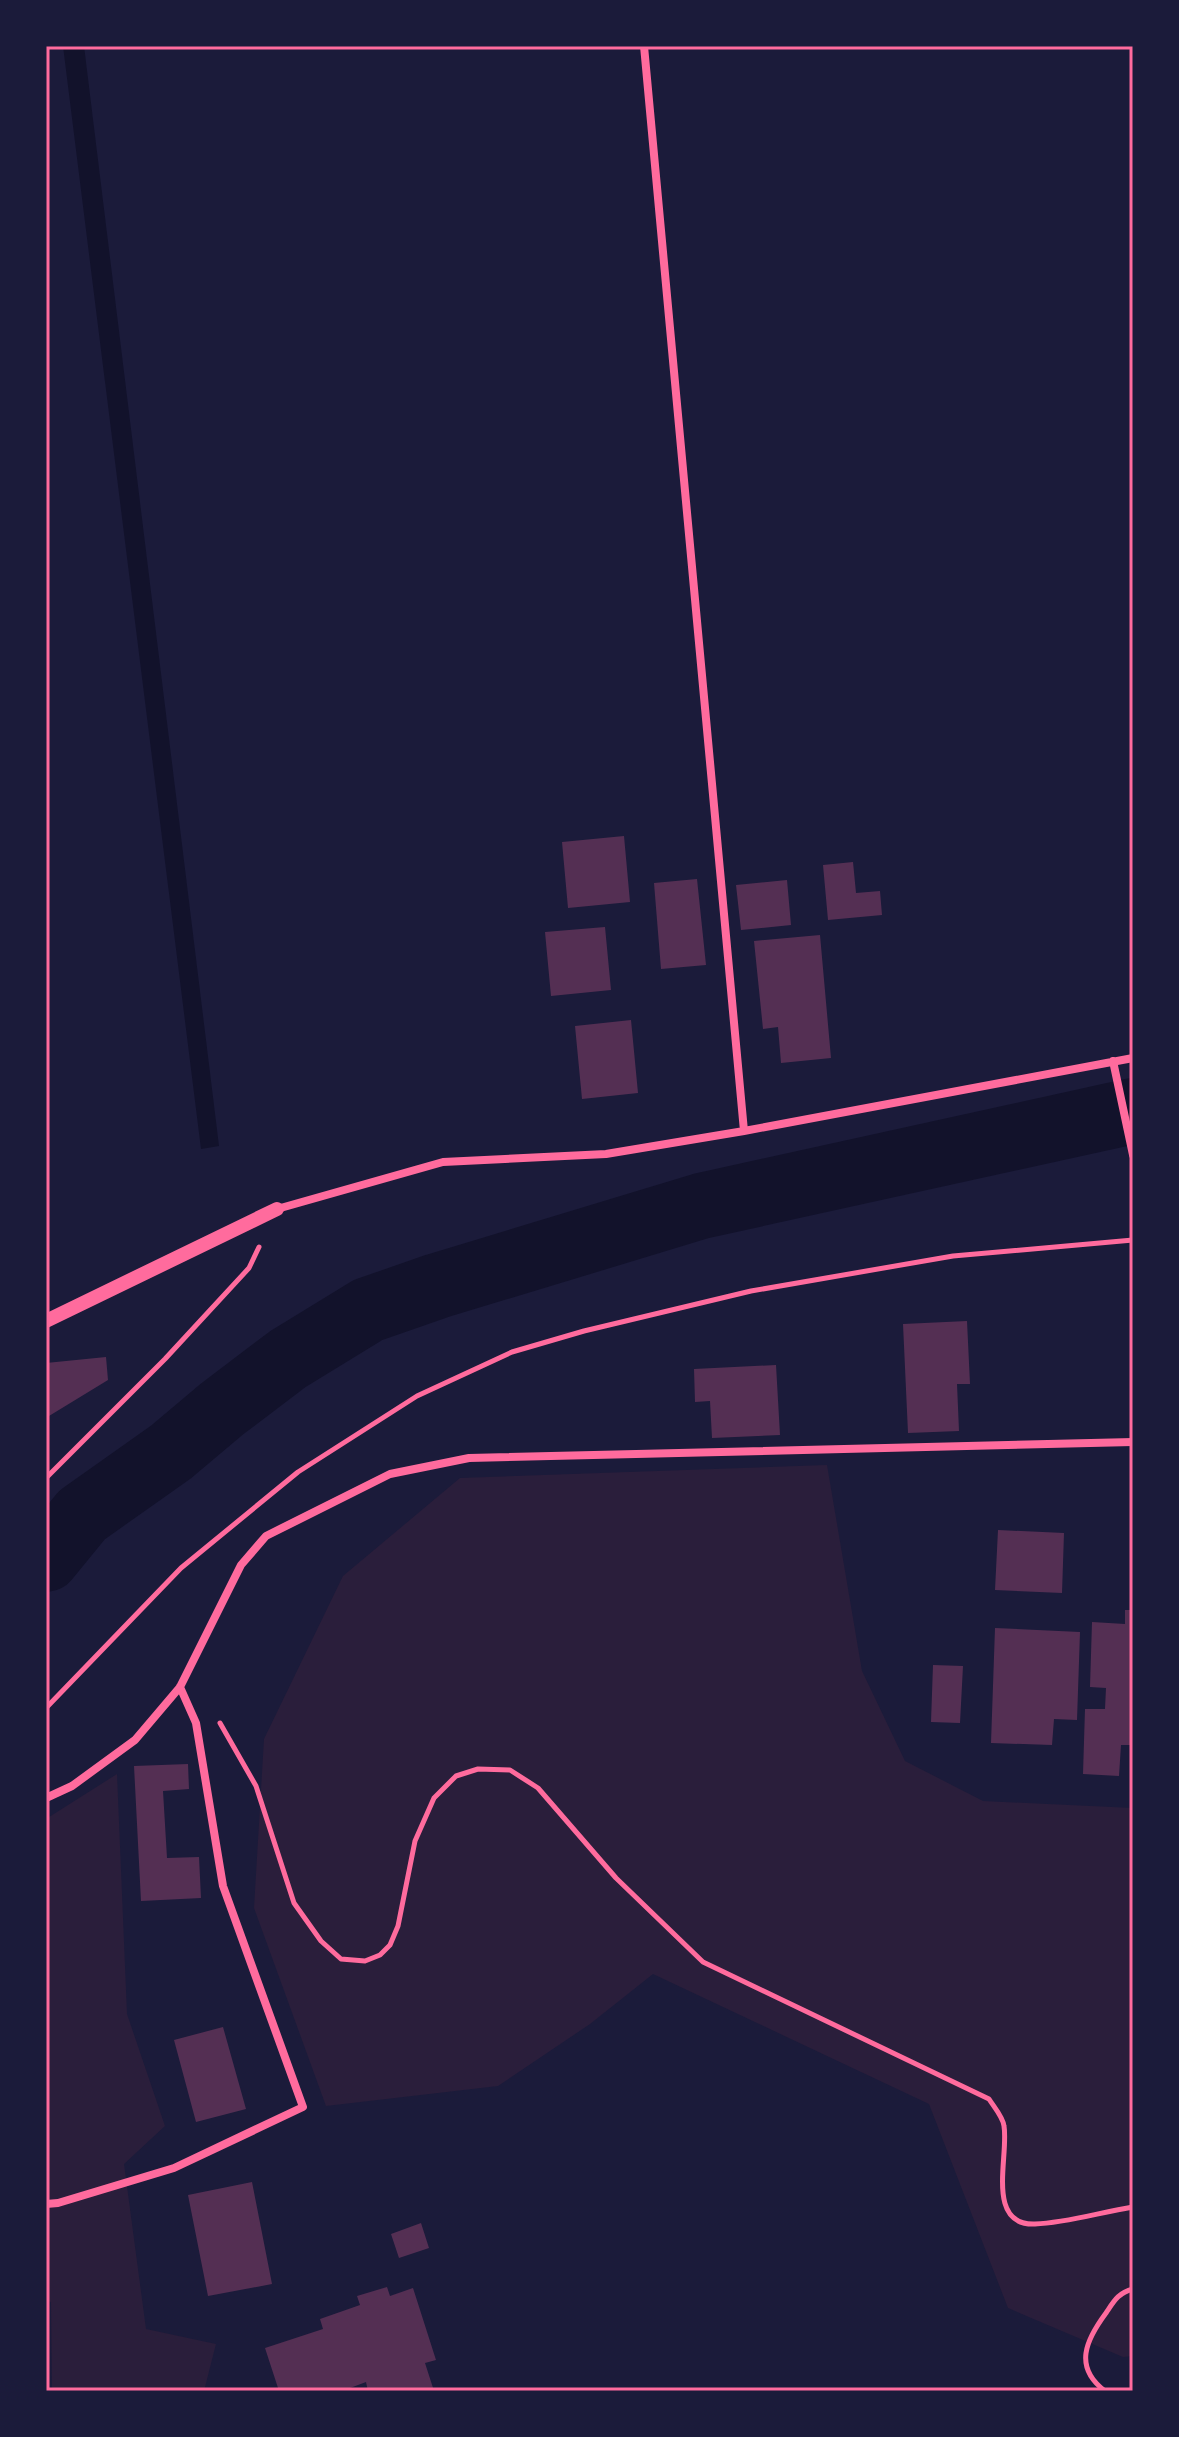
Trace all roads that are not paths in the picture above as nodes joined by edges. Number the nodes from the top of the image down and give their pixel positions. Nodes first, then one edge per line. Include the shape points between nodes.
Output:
1 (644, 46) edge
2 (1133, 1058) edge
3 (1113, 1061) junction
4 (744, 1131) junction
5 (1133, 1155) edge
6 (277, 1209) joint
7 (46, 1321) edge
8 (1133, 1442) edge
9 (180, 1687) junction
10 (46, 1798) edge
11 (46, 2204) edge

1 - 4 street
2 - 3 street
3 - 4 street
3 - 5 street
4 - 6 street via 606,1154 443,1162
6 - 7 street
8 - 9 street via 469,1458 390,1474 266,1536 241,1565
9 - 10 street via 135,1740 72,1786
9 - 11 street via 196,1723 223,1886 303,2107 174,2168

